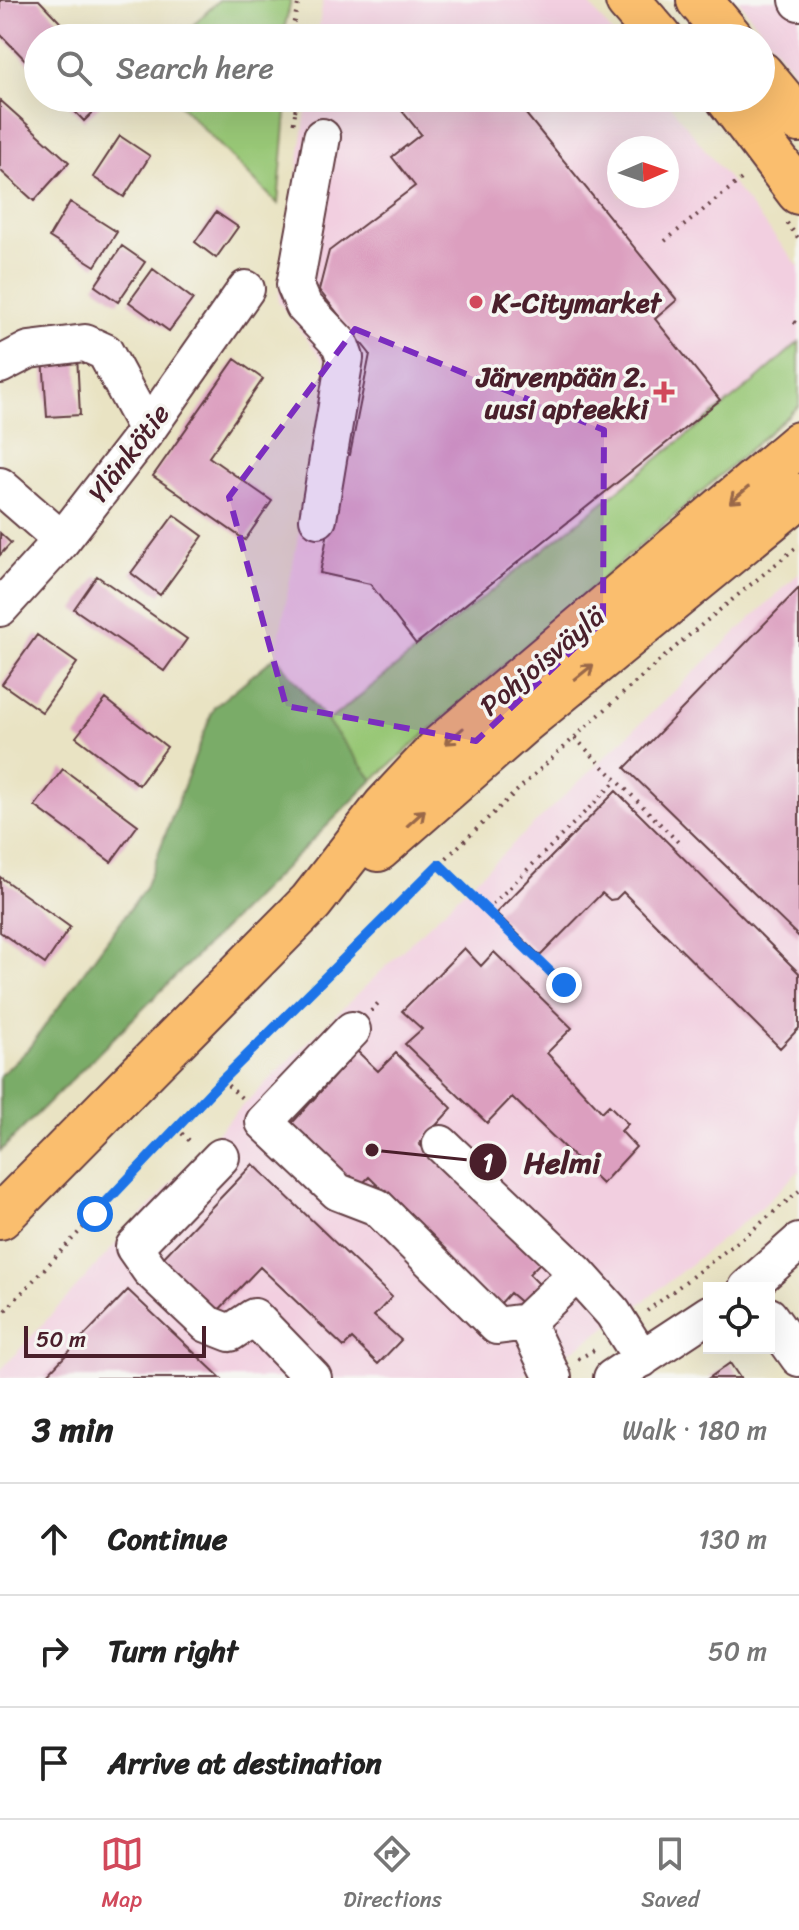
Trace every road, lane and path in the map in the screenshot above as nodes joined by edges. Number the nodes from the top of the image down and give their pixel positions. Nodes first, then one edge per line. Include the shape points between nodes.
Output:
1 (299, 0) edge
2 (699, 0) edge
3 (642, 1) edge
4 (293, 24) edge
5 (653, 24) edge
6 (669, 24) edge
7 (719, 24) edge
8 (775, 91) edge
9 (736, 112) edge
10 (799, 120) edge
11 (322, 137) dead end
12 (749, 174) dead end
13 (799, 192) edge
14 (665, 241) dead end
15 (246, 289) dead end
16 (0, 365) edge
17 (147, 430) junction
18 (799, 444) edge
19 (0, 486) edge
20 (799, 496) edge
21 (318, 519) dead end
22 (62, 540) junction
23 (799, 545) edge
24 (0, 608) edge
25 (575, 738) junction
26 (616, 781) junction
27 (682, 846) dead end
28 (439, 864) junction
29 (311, 902) junction
30 (487, 910) junction
31 (564, 985) dead end
32 (352, 1030) dead end
33 (441, 1144) dead end
34 (221, 1157) dead end
35 (799, 1191) edge
36 (0, 1217) edge
37 (799, 1242) edge
38 (577, 1273) junction
39 (755, 1282) edge
40 (0, 1316) edge
41 (703, 1316) edge
42 (526, 1322) junction
43 (775, 1324) edge
44 (633, 1344) junction
45 (799, 1358) edge
46 (553, 1376) edge
47 (313, 1378) edge
48 (612, 1378) edge

1 - 4 path
2 - 7 main road
3 - 5 main road
3 - 6 main road
8 - 10 main road
9 - 13 main road
11 - 21 street via 295,285 304,306 340,344 345,358
12 - 14 path
15 - 17 street, Ylänkötie
16 - 17 street via 29,350 85,343 105,352
17 - 22 street, Ylänkötie
18 -> 29 main road, Pohjoisväylä via 443,745 385,807
19 - 22 street
29 -> 20 main road, Pohjoisväylä
22 - 24 street, Ylänkötie
23 - 25 path
25 - 26 path
25 - 28 path
26 - 27 path
26 - 30 path
28 - 30 path
28 - 40 path via 222,1080
29 - 36 main road, Pohjoisväylä
30 - 31 path
32 - 42 street via 264,1122 338,1192 377,1207 497,1326
33 - 38 street
34 - 47 street via 134,1247 150,1270 207,1324 230,1333 254,1317
35 - 44 path
37 - 39 street
38 - 42 street
38 - 44 street
41 - 44 street
42 - 46 street
43 - 45 street
44 - 46 path
44 - 48 street

